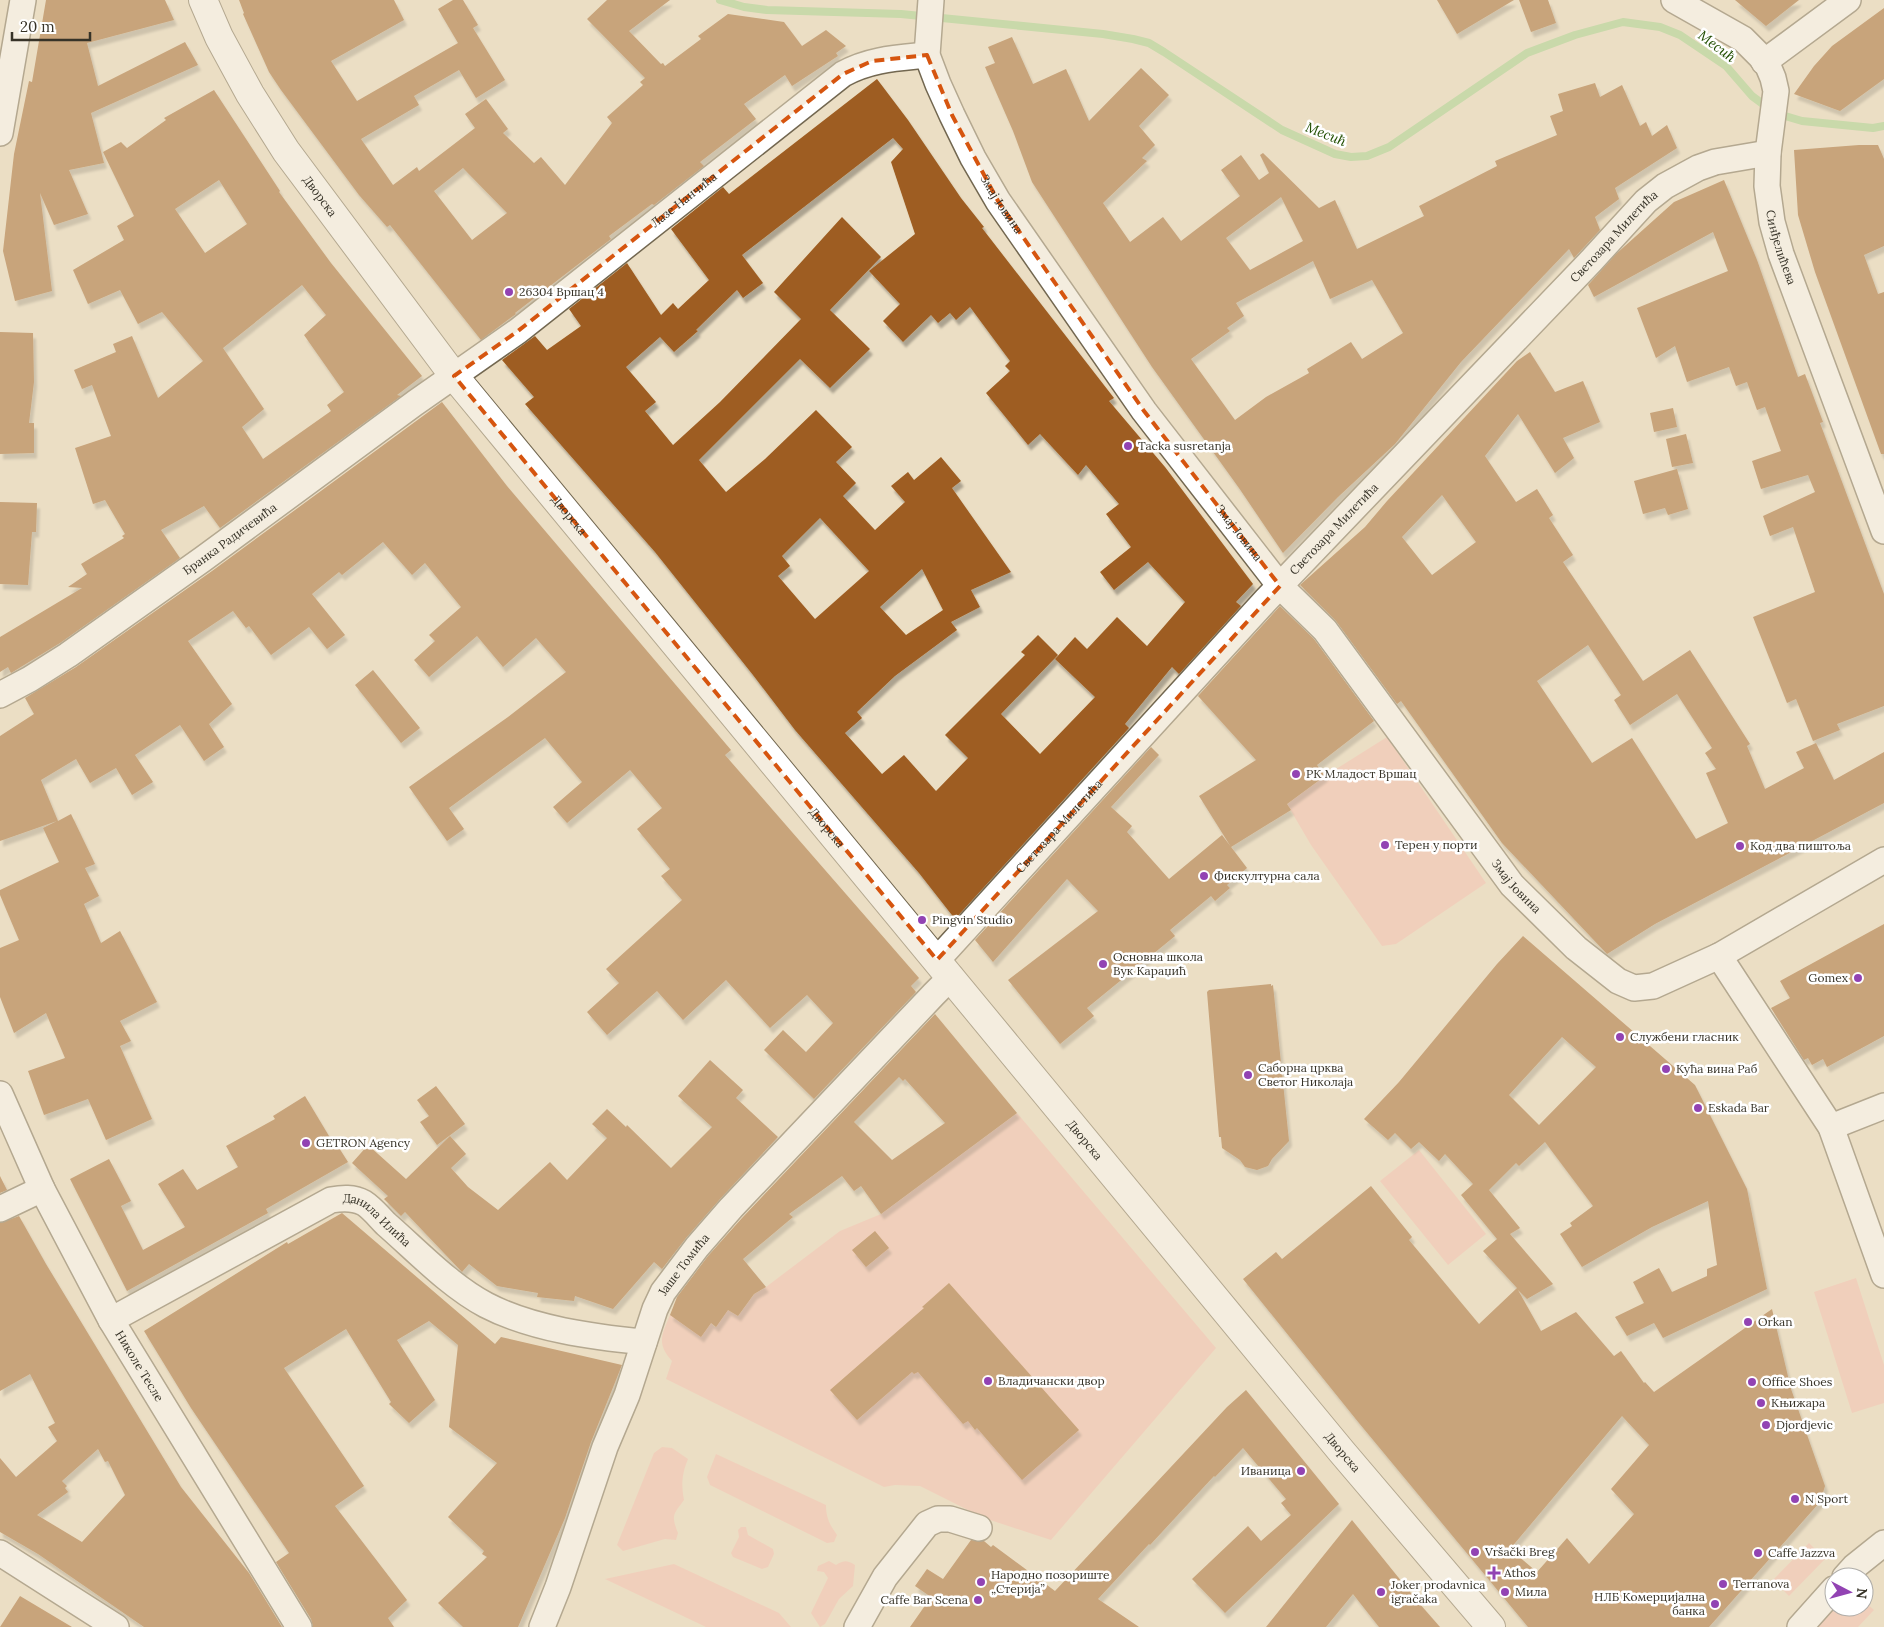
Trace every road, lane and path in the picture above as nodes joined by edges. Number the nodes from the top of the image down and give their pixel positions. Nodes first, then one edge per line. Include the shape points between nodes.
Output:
1 (23, 0) edge
2 (203, 0) edge
3 (931, 0) edge
4 (1674, 0) edge
5 (1848, 0) edge
6 (928, 46) junction
7 (1764, 62) junction
8 (0, 133) edge
9 (1769, 143) junction
10 (454, 376) junction
11 (1884, 531) edge
12 (1280, 586) junction
13 (0, 695) edge
14 (1884, 860) edge
15 (1719, 956) junction
16 (944, 969) junction
17 (0, 1094) edge
18 (1884, 1106) edge
19 (1830, 1127) junction
20 (42, 1189) junction
21 (0, 1210) edge
22 (1884, 1275) edge
23 (111, 1320) junction
24 (644, 1342) junction
25 (979, 1528) dead end
26 (1884, 1544) edge
27 (0, 1553) edge
28 (1854, 1567) edge
29 (1824, 1600) edge
30 (116, 1627) edge
31 (299, 1627) edge
32 (542, 1627) edge
33 (858, 1627) edge
34 (1491, 1627) edge
35 (1800, 1627) edge

1 - 8 street
2 - 10 main road, Дворска via 245,86 286,151
3 - 6 street, Змај Јовина
4 - 7 street, Синђелићева via 1743,39
5 - 7 street
6 - 10 street, Лазе Нанчића via 857,66 844,74 518,331
6 - 12 street, Змај Јовина via 938,84 973,158 998,201 1144,411
7 - 9 street, Синђелићева via 1776,91
9 - 11 street, Синђелићева via 1768,203 1779,246
9 - 12 street, Светозара Милетића via 1698,168 1646,201
10 - 13 street, Бранка Радичевића via 68,655
10 - 16 main road, Дворска
12 - 15 street, Змај Јовина via 1325,630 1512,885 1576,948 1618,981 1634,988 1653,986
12 - 16 street, Светозара Милетића
14 - 15 street
15 - 19 street
16 - 24 street, Јаше Томића via 856,1076 697,1247 664,1292
16 - 34 main road, Дворска via 1342,1452
17 - 20 street, Николе Тесле
18 - 19 street
19 - 22 street
20 - 21 street
20 - 23 street, Николе Тесле
23 - 24 street, Данила Илића via 331,1200 344,1198 364,1204 447,1277 485,1304 531,1322 584,1334
23 - 31 street, Николе Тесле
24 - 32 street, Јаше Томића
25 - 33 street via 950,1519 938,1519 927,1524 885,1576
26 - 28 street
27 - 30 street
29 - 35 street

